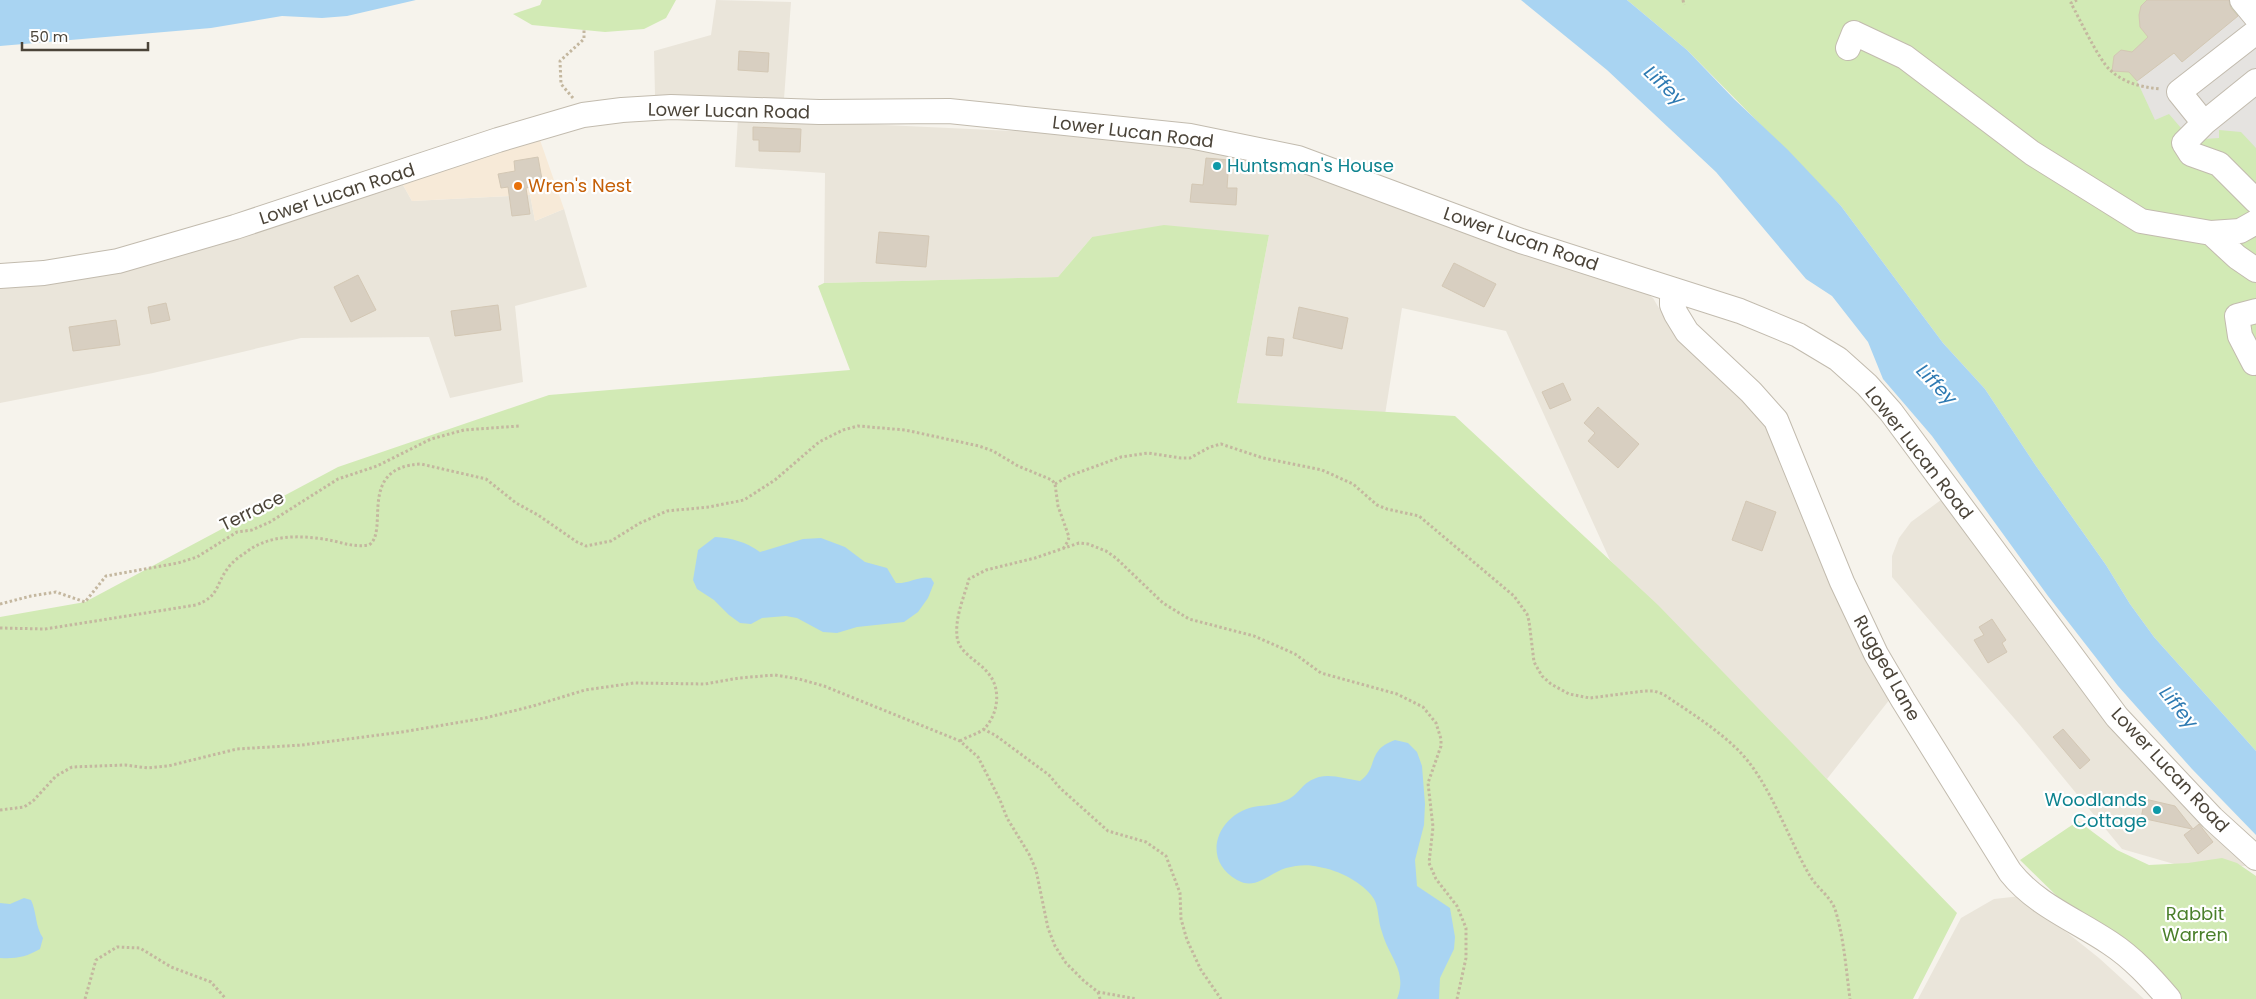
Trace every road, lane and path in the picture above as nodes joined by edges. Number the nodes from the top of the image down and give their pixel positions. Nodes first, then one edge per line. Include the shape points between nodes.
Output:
1 (1683, 0) edge
2 (2077, 0) edge
3 (2242, 0) edge
4 (1684, 4) dead end
5 (2256, 17) edge
6 (584, 30) dead end
7 (2256, 32) edge
8 (1848, 48) dead end
9 (2256, 82) edge
10 (2179, 92) junction
11 (572, 118) junction
12 (2204, 123) junction
13 (2256, 201) edge
14 (2251, 230) edge
15 (2211, 233) junction
16 (2256, 270) edge
17 (0, 276) edge
18 (1672, 290) junction
19 (2256, 311) edge
20 (2254, 363) dead end
21 (519, 426) dead end
22 (1056, 484) junction
23 (1063, 549) junction
24 (0, 604) edge
25 (0, 628) edge
26 (984, 729) junction
27 (960, 741) junction
28 (0, 810) edge
29 (2256, 858) edge
30 (1098, 992) junction
31 (85, 999) edge
32 (226, 999) edge
33 (1100, 999) edge
34 (1137, 999) edge
35 (1221, 999) edge
36 (1457, 999) edge
37 (1850, 999) edge
38 (2168, 999) edge

1 - 4 path
2 - 10 path via 2071,3 2108,69 2122,80 2141,87
3 - 5 street
6 - 11 path via 584,39 560,61 561,84 573,97
7 - 10 street
8 - 15 street via 1854,34 1905,57 2032,153 2140,221
9 - 12 street
10 - 12 street
11 - 17 street, Lower Lucan Road via 235,227 118,261 44,273
11 - 18 street, Lower Lucan Road via 671,107 819,112 949,111 1190,136 1298,158 1521,241
12 - 13 street via 2184,143 2191,154 2219,164
14 - 15 street
15 - 16 street
18 - 29 street, Lower Lucan Road via 1740,311 1798,335 1838,359 1868,385 2117,717 2212,818
18 - 38 street, Rugged Lane via 1672,304 1687,332 1752,392 1783,432 1842,582 1876,654 2010,872 2036,898 2128,956
19 - 20 street via 2237,316 2240,336
21 - 24 path, Terrace via 464,430 431,439 377,466 338,479 270,522 237,532 197,557 106,576 85,602 56,592
22 - 23 path via 1058,506 1069,537
22 - 25 path via 979,446 905,430 858,426 819,442 769,484 744,500 667,511 611,540 586,546 516,503 486,479 411,464 388,476 382,485 375,537 369,545 291,536 273,540 256,545 236,560 207,601 45,629
22 - 37 path via 1121,457 1148,453 1190,458 1222,444 1263,458 1338,476 1353,484 1377,505 1418,516 1514,596 1527,614 1534,662 1551,684 1569,694 1590,698 1644,691 1663,694 1717,732 1749,762 1811,878 1834,907
23 - 26 path via 986,570 969,579 957,636 962,648 989,673 995,685 997,704
23 - 36 path via 1079,543 1106,551 1163,603 1189,619 1254,636 1295,654 1313,669 1397,694 1417,703 1430,715 1440,730 1441,746 1428,783 1433,827 1429,863 1436,879 1457,906 1466,928 1466,958
26 - 27 path
26 - 35 path via 1049,775 1108,831 1146,842 1166,856 1180,893 1181,919 1187,940 1200,970
27 - 28 path via 824,686 775,675 705,684 634,682 585,690 485,718 402,732 237,749 168,766 72,767 56,776 24,807
27 - 30 path via 978,757 1007,818 1029,854 1055,946 1066,963
30 - 33 path
30 - 34 path
31 - 32 path via 96,960 117,947 140,948 171,967 211,982

